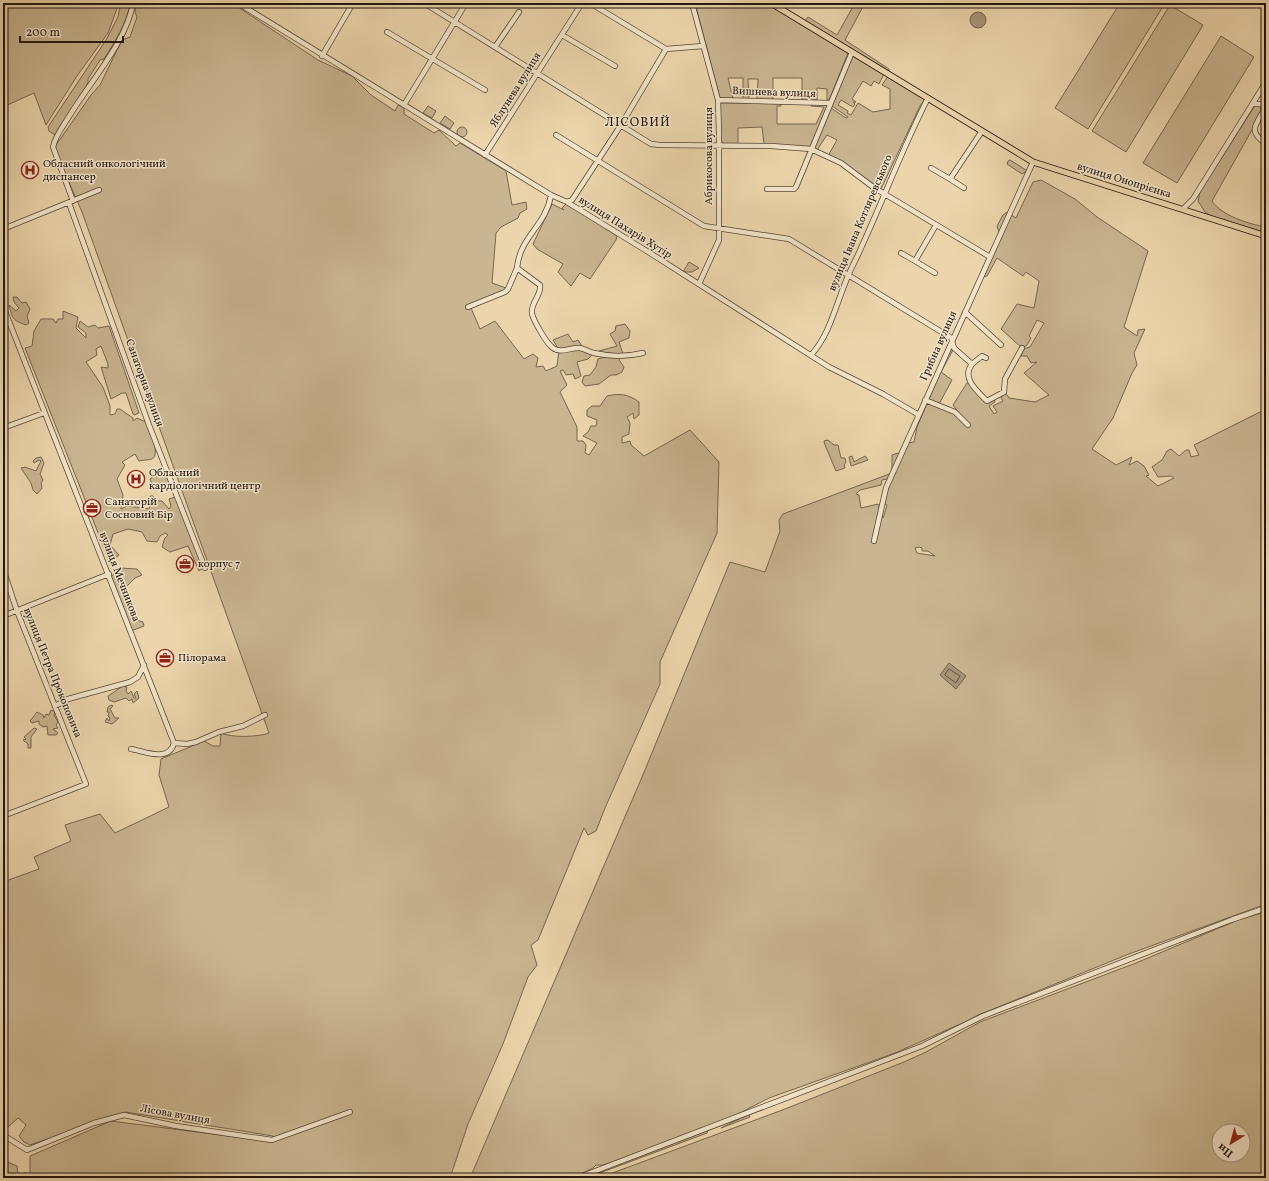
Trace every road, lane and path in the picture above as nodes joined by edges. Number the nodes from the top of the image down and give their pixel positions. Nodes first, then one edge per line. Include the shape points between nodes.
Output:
1 (132, 3) edge
2 (238, 3) edge
3 (354, 3) edge
4 (424, 3) edge
5 (466, 3) edge
6 (582, 3) edge
7 (590, 3) edge
8 (692, 3) edge
9 (771, 3) edge
10 (519, 12) dead end
11 (454, 22) junction
12 (387, 32) dead end
13 (562, 35) junction
14 (703, 46) junction
15 (495, 47) junction
16 (666, 49) junction
17 (852, 52) junction
18 (322, 56) junction
19 (433, 58) junction
20 (615, 66) dead end
21 (537, 73) junction
22 (1266, 82) edge
23 (485, 90) dead end
24 (928, 98) junction
25 (718, 100) junction
26 (830, 103) junction
27 (1253, 104) junction
28 (1264, 104) edge
29 (404, 105) junction
30 (622, 125) junction
31 (982, 131) junction
32 (556, 135) dead end
33 (1266, 144) edge
34 (718, 146) junction
35 (812, 149) junction
36 (485, 155) junction
37 (599, 161) junction
38 (1034, 162) junction
39 (931, 168) dead end
40 (950, 178) junction
41 (964, 188) dead end
42 (767, 189) dead end
43 (99, 190) dead end
44 (884, 192) junction
45 (551, 195) junction
46 (71, 202) junction
47 (567, 202) junction
48 (1183, 209) junction
49 (936, 226) junction
50 (3, 229) edge
51 (718, 229) junction
52 (1266, 236) edge
53 (901, 253) dead end
54 (990, 257) junction
55 (915, 261) junction
56 (516, 268) junction
57 (935, 273) dead end
58 (848, 274) junction
59 (699, 284) junction
60 (3, 306) edge
61 (468, 307) dead end
62 (965, 312) junction
63 (953, 340) junction
64 (1001, 345) dead end
65 (952, 348) junction
66 (1022, 348) dead end
67 (643, 353) dead end
68 (810, 355) junction
69 (986, 358) dead end
70 (972, 364) junction
71 (925, 400) junction
72 (44, 413) junction
73 (919, 415) junction
74 (968, 425) dead end
75 (3, 428) edge
76 (874, 541) dead end
77 (205, 568) dead end
78 (3, 569) edge
79 (109, 574) junction
80 (17, 611) junction
81 (3, 616) edge
82 (144, 665) junction
83 (55, 706) junction
84 (266, 715) dead end
85 (174, 743) junction
86 (131, 749) dead end
87 (3, 816) edge
88 (1266, 908) edge
89 (350, 1112) dead end
90 (3, 1135) edge
91 (577, 1178) edge

1 - 46 street, Санаторна вулиця via 129,21 62,127 53,147
2 - 18 street, вулиця Пахарів Хутір
3 - 18 street
4 - 11 street
5 - 11 street
6 - 13 street, Яблунева вулиця
7 - 16 street
8 - 14 street, Абрикосова вулиця
9 - 17 main road, вулиця Онопрієнка
10 - 15 street
11 - 15 street
11 - 19 street
12 - 19 street
13 - 20 street
13 - 21 street, Яблунева вулиця
14 - 16 street
14 - 25 street, Абрикосова вулиця
15 - 21 street
16 - 30 street
17 - 24 main road, вулиця Онопрієнка
17 - 26 street, Вишнева вулиця
18 - 29 street, вулиця Пахарів Хутір
19 - 23 street
19 - 29 street
21 - 30 street
21 - 36 street, Яблунева вулиця
22 - 27 street
24 - 31 main road, вулиця Онопрієнка
24 - 44 street, вулиця Івана Котляревського
25 - 26 street, Вишнева вулиця
25 - 34 street, Абрикосова вулиця
26 - 35 street, Вишнева вулиця
27 - 28 street
27 - 48 street via 1193,199
28 - 33 street via 1264,110 1254,130
29 - 36 street, вулиця Пахарів Хутір
30 - 34 street via 651,144
30 - 37 street
31 - 38 main road, вулиця Онопрієнка
31 - 40 street
32 - 37 street
34 - 35 street
34 - 51 street, Абрикосова вулиця
35 - 42 street, Вишнева вулиця via 794,189
35 - 44 street via 841,163 856,176
36 - 45 street, вулиця Пахарів Хутір
37 - 47 street via 572,200
37 - 51 street via 698,224
38 - 48 main road, вулиця Онопрієнка
38 - 54 street, Грибна вулиця
39 - 40 street
40 - 41 street
43 - 46 street
44 - 49 street
44 - 58 street, вулиця Івана Котляревського
45 - 47 street, вулиця Пахарів Хутір
45 - 56 street via 547,212 518,254
46 - 50 street
46 - 77 street, Санаторна вулиця via 149,425
47 - 59 street, вулиця Пахарів Хутір
48 - 52 main road, вулиця Онопрієнка
49 - 54 street
49 - 55 street
51 - 58 street via 787,238
51 - 59 street, Абрикосова вулиця via 718,244
53 - 55 street
54 - 62 street, Грибна вулиця
55 - 57 street
56 - 61 street via 505,292
56 - 67 street via 540,285 541,289 532,306 532,314 553,348 579,348 594,353 625,357
58 - 63 street
58 - 68 street, вулиця Івана Котляревського via 825,334 817,349
59 - 68 street, вулиця Пахарів Хутір
60 - 72 street, вулиця Мечникова
62 - 63 street, Грибна вулиця
62 - 64 street
63 - 65 street, Грибна вулиця
65 - 70 street
65 - 71 street, Грибна вулиця
66 - 70 street via 1006,379 1004,392 987,401 968,378
68 - 73 street, вулиця Пахарів Хутір
69 - 70 street via 982,356
71 - 73 street, Грибна вулиця
71 - 74 street via 955,412
72 - 75 street
72 - 79 street, вулиця Мечникова
73 - 76 street, Грибна вулиця via 886,488
78 - 80 street, вулиця Петра Прокоповича
79 - 80 street
79 - 82 street, вулиця Мечникова
80 - 81 street
80 - 83 street, вулиця Петра Прокоповича
82 - 83 street via 138,677 130,682 75,697
82 - 85 street, вулиця Мечникова
83 - 87 street, вулиця Петра Прокоповича via 86,784
84 - 85 street via 196,742
85 - 86 street via 168,752 158,755
88 - 91 street via 983,1016 922,1046
89 - 90 street, Лісова вулиця via 272,1140 176,1126 124,1115 27,1150

